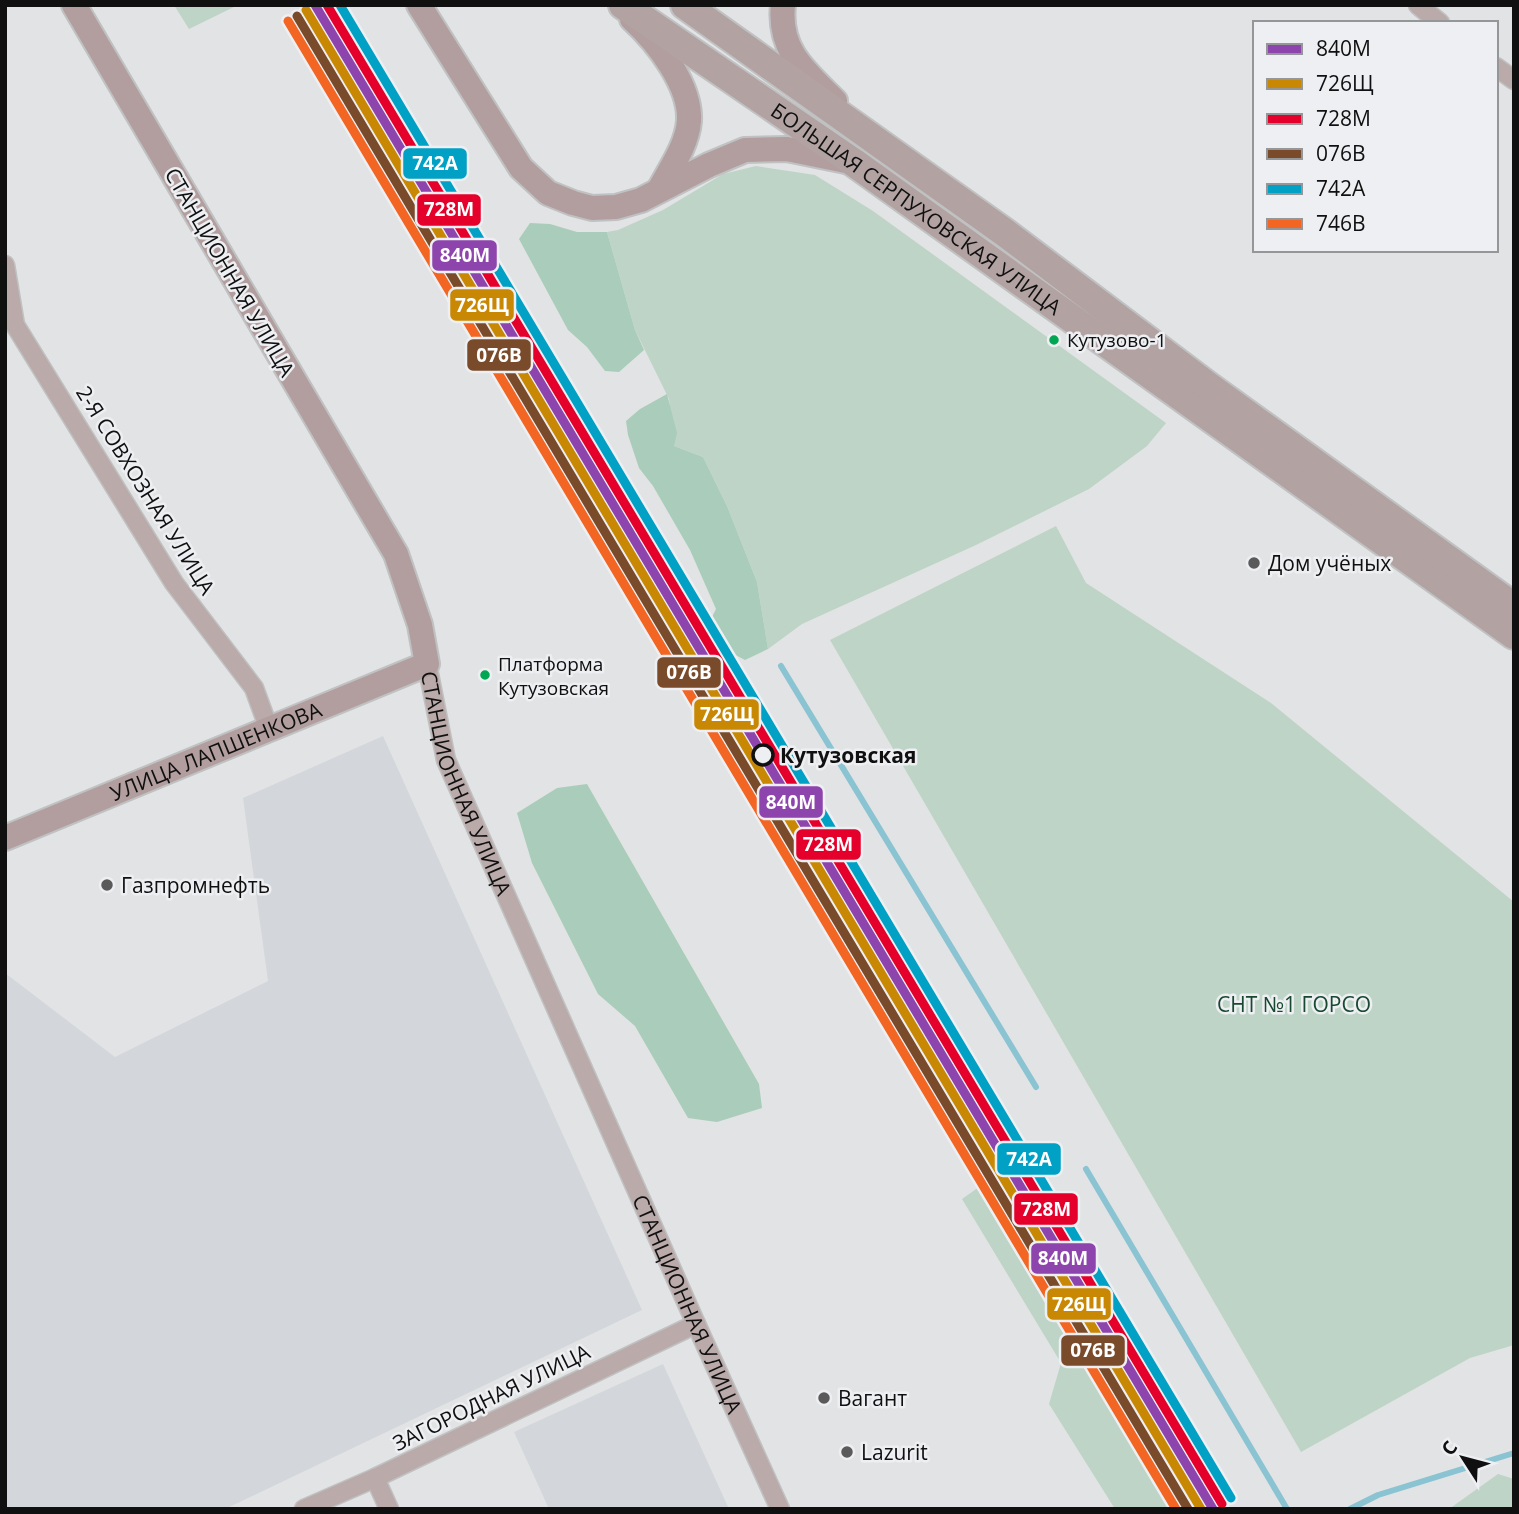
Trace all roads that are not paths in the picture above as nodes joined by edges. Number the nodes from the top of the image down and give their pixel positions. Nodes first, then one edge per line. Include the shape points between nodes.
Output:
1 (74, 5) edge
2 (418, 5) edge
3 (617, 5) edge
4 (623, 5) edge
5 (685, 5) edge
6 (783, 5) edge
7 (1418, 5) edge
8 (1438, 21) edge
9 (1498, 68) edge
10 (1514, 80) edge
11 (874, 138) junction
12 (852, 163) junction
13 (659, 190) junction
14 (5, 265) edge
15 (10, 327) edge
16 (1514, 607) edge
17 (1514, 635) edge
18 (427, 664) junction
19 (269, 729) junction
20 (5, 838) edge
21 (696, 1324) junction
22 (375, 1478) junction
23 (304, 1509) edge
24 (390, 1509) edge
25 (780, 1509) edge

1 - 18 street, СТАНЦИОННАЯ УЛИЦА via 396,554 420,625
2 - 13 street via 521,168 548,193 592,208 616,208
3 - 13 street via 668,61 687,101 689,121 682,145
4 - 12 main road, БОЛЬШАЯ СЕРПУХОВСКАЯ УЛИЦА
5 - 11 main road, БОЛЬШАЯ СЕРПУХОВСКАЯ УЛИЦА
6 - 11 street via 785,30 797,63
7 - 8 street
9 - 10 street
11 - 16 main road, БОЛЬШАЯ СЕРПУХОВСКАЯ УЛИЦА
12 - 13 street via 787,149 745,150
12 - 17 main road, БОЛЬШАЯ СЕРПУХОВСКАЯ УЛИЦА
14 - 15 street, 2-Я СОВХОЗНАЯ УЛИЦА
15 - 19 street, 2-Я СОВХОЗНАЯ УЛИЦА via 174,583 254,688
18 - 19 street, УЛИЦА ЛАПШЕНКОВА
18 - 21 street, СТАНЦИОННАЯ УЛИЦА via 446,760
19 - 20 street, УЛИЦА ЛАПШЕНКОВА
21 - 22 street, ЗАГОРОДНАЯ УЛИЦА
21 - 25 street, СТАНЦИОННАЯ УЛИЦА
22 - 23 street, ЗАГОРОДНАЯ УЛИЦА
22 - 24 street

